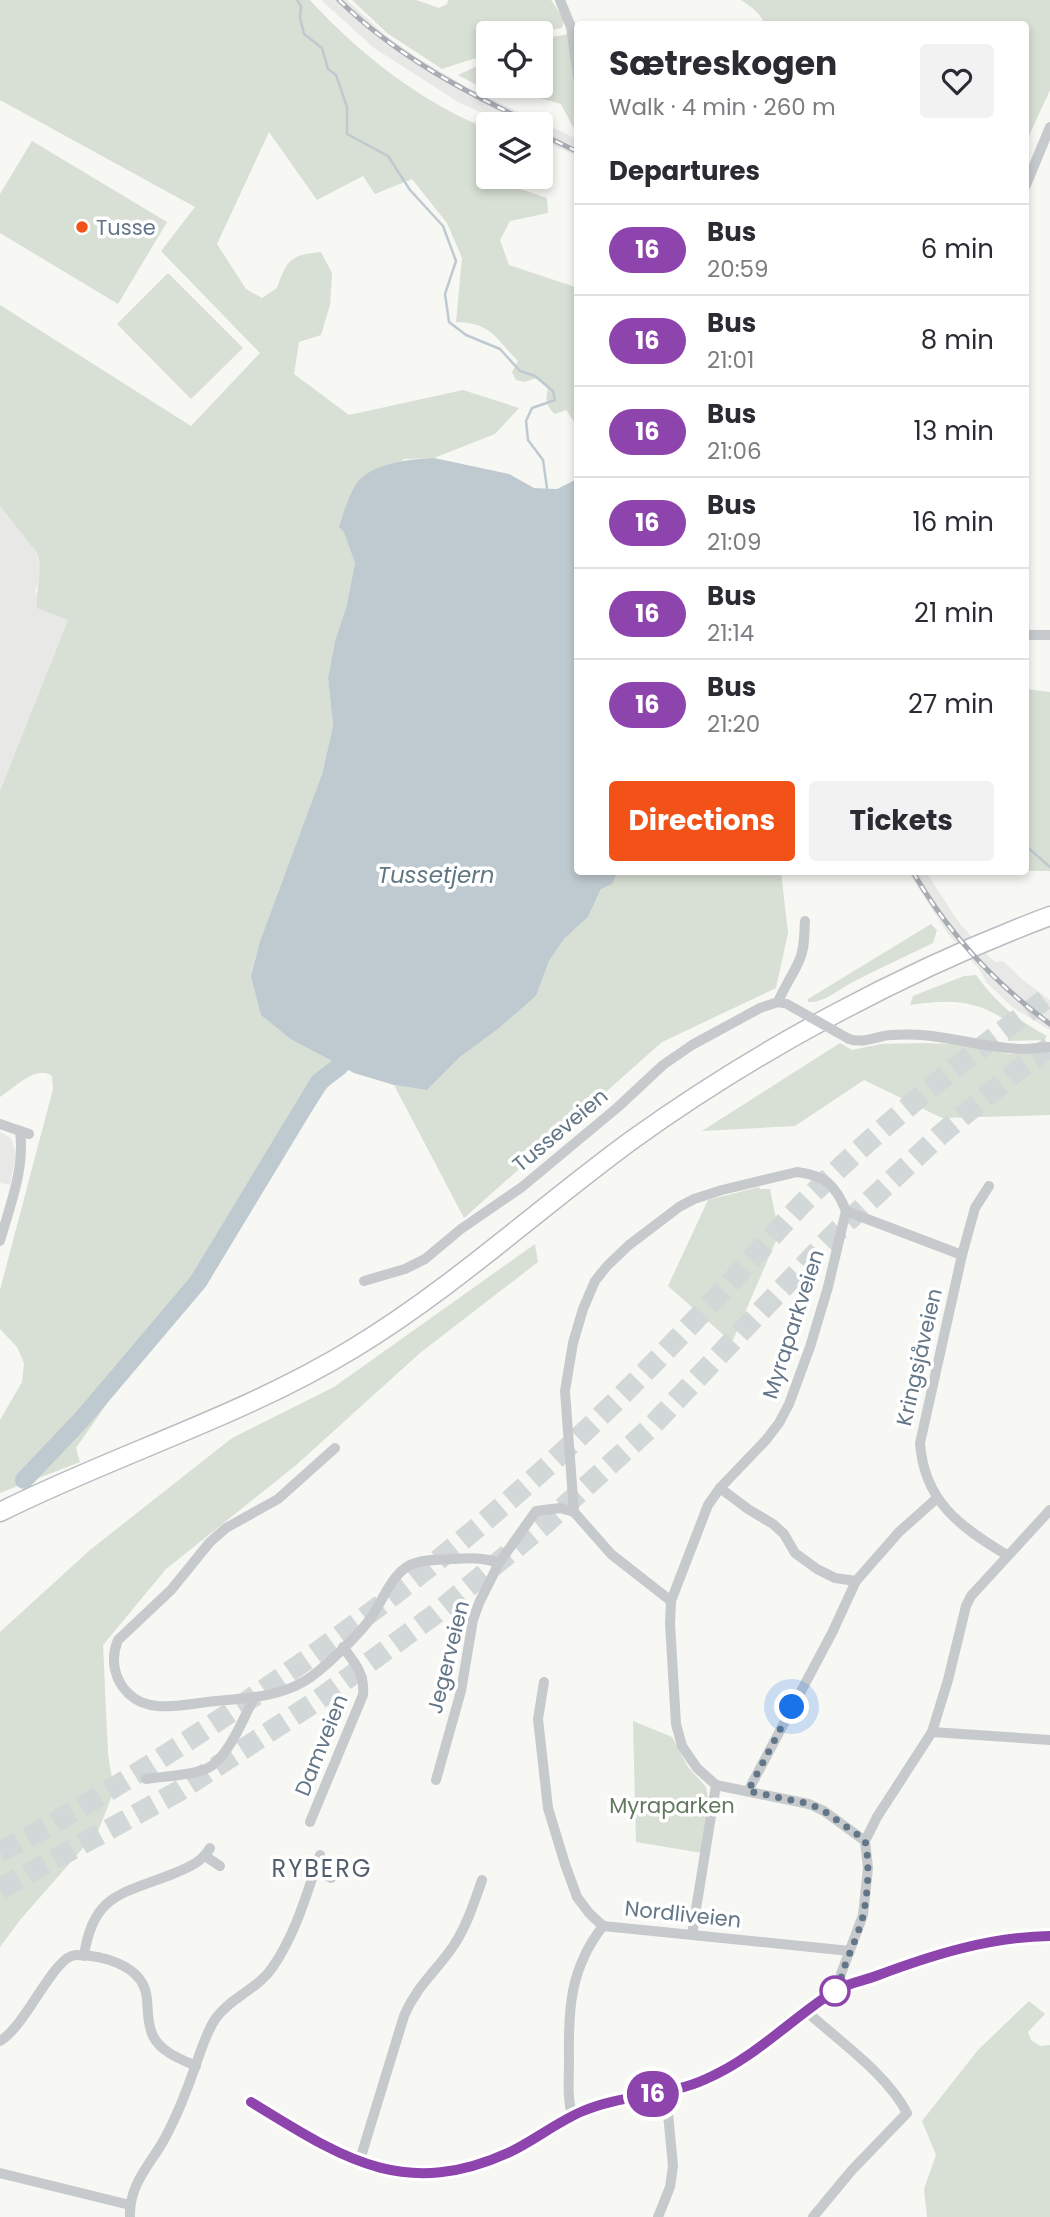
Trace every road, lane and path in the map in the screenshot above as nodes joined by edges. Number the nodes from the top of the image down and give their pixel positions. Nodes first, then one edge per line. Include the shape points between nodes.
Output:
1 (560, 0) edge
2 (574, 48) edge
3 (1050, 127) edge
4 (1029, 178) edge
5 (1029, 635) edge
6 (1050, 635) edge
7 (1050, 916) edge
8 (805, 921) dead end
9 (783, 1003) junction
10 (1050, 1047) edge
11 (0, 1124) edge
12 (989, 1186) dead end
13 (846, 1211) junction
14 (0, 1241) edge
15 (962, 1255) junction
16 (364, 1281) dead end
17 (335, 1448) dead end
18 (720, 1488) junction
19 (936, 1499) junction
20 (1050, 1510) edge
21 (573, 1511) junction
22 (0, 1512) edge
23 (1007, 1555) junction
24 (499, 1563) junction
25 (856, 1581) junction
26 (671, 1601) junction
27 (344, 1647) junction
28 (544, 1682) dead end
29 (254, 1698) junction
30 (932, 1732) junction
31 (1050, 1740) edge
32 (146, 1779) dead end
33 (436, 1780) dead end
34 (716, 1785) junction
35 (748, 1791) junction
36 (310, 1822) dead end
37 (865, 1840) junction
38 (320, 1855) dead end
39 (220, 1866) dead end
40 (314, 1871) junction
41 (331, 1878) dead end
42 (482, 1880) dead end
43 (603, 1926) junction
44 (692, 1934) junction
45 (1050, 1936) edge
46 (850, 1951) junction
47 (84, 1956) junction
48 (839, 1988) junction
49 (806, 2011) junction
50 (0, 2041) edge
51 (196, 2066) junction
52 (666, 2093) junction
53 (251, 2102) dead end
54 (572, 2115) junction
55 (359, 2163) junction
56 (0, 2173) edge
57 (130, 2204) junction
58 (130, 2217) edge
59 (658, 2217) edge
60 (813, 2217) edge

1 - 2 street
3 - 4 street
5 - 6 street
7 - 22 main road via 897,984 739,1068 633,1140 425,1299 306,1376
8 - 9 street via 803,949 784,986
9 - 10 street, bridge via 849,1039 913,1034 1023,1049
9 - 16 street, Tusseveien via 760,1008 663,1065 522,1187 425,1259
11 - 14 street via 24,1132
12 - 15 street, Kringsjåveien via 975,1208
13 - 15 street
13 - 18 street, Myraparkveien via 828,1287 789,1404 766,1440
13 - 21 street via 833,1187 814,1174 797,1172 694,1199 607,1266 583,1309 568,1371 566,1419
15 - 19 street, Kringsjåveien via 920,1443 921,1463
17 - 29 street via 278,1499 210,1542 115,1648 118,1680 142,1703 173,1706
18 - 25 street via 774,1524 795,1553 817,1569
18 - 26 street, Myraparkveien via 696,1530
19 - 23 street, Kringsjåveien via 979,1538
19 - 25 street
20 - 23 street
21 - 24 street, Jegerveien via 536,1511
21 - 26 street via 611,1554
23 - 30 street via 966,1606
24 - 27 street via 473,1558 408,1566
24 - 33 street, Jegerveien via 473,1620 461,1690
25 - 35 street
26 - 34 street, Myraparkveien via 676,1724 682,1746
27 - 29 street via 305,1681
27 - 36 street, Damveien via 360,1669 363,1695
28 - 43 street, Nordliveien via 538,1719 548,1808 577,1897
29 - 32 street via 216,1763 196,1772
30 - 31 street
30 - 37 street
34 - 35 street
34 - 44 street
35 - 37 street via 810,1804
37 - 46 street via 868,1868 863,1915
38 - 40 street
39 - 47 street via 207,1852 193,1865 102,1906 87,1933
40 - 41 street
40 - 51 street via 287,1943 272,1969 217,2017
42 - 55 street via 462,1932 413,1996 404,2016
43 - 44 street, Nordliveien
43 - 54 street via 581,1959 573,1988 568,2020
44 - 46 street, Nordliveien
45 - 48 street via 948,1951
46 - 48 street
47 - 50 street via 70,1955 60,1962 24,2018
47 - 51 street via 120,1964 136,1975 145,1990 152,2035 166,2051
48 - 49 street
49 - 52 street via 728,2068
49 - 60 street via 878,2076 907,2113
51 - 57 street via 161,2144 139,2177
52 - 54 street via 614,2101
52 - 59 street via 673,2166
53 - 55 street
54 - 55 street via 512,2151 461,2169 408,2173
56 - 57 street
57 - 58 street

